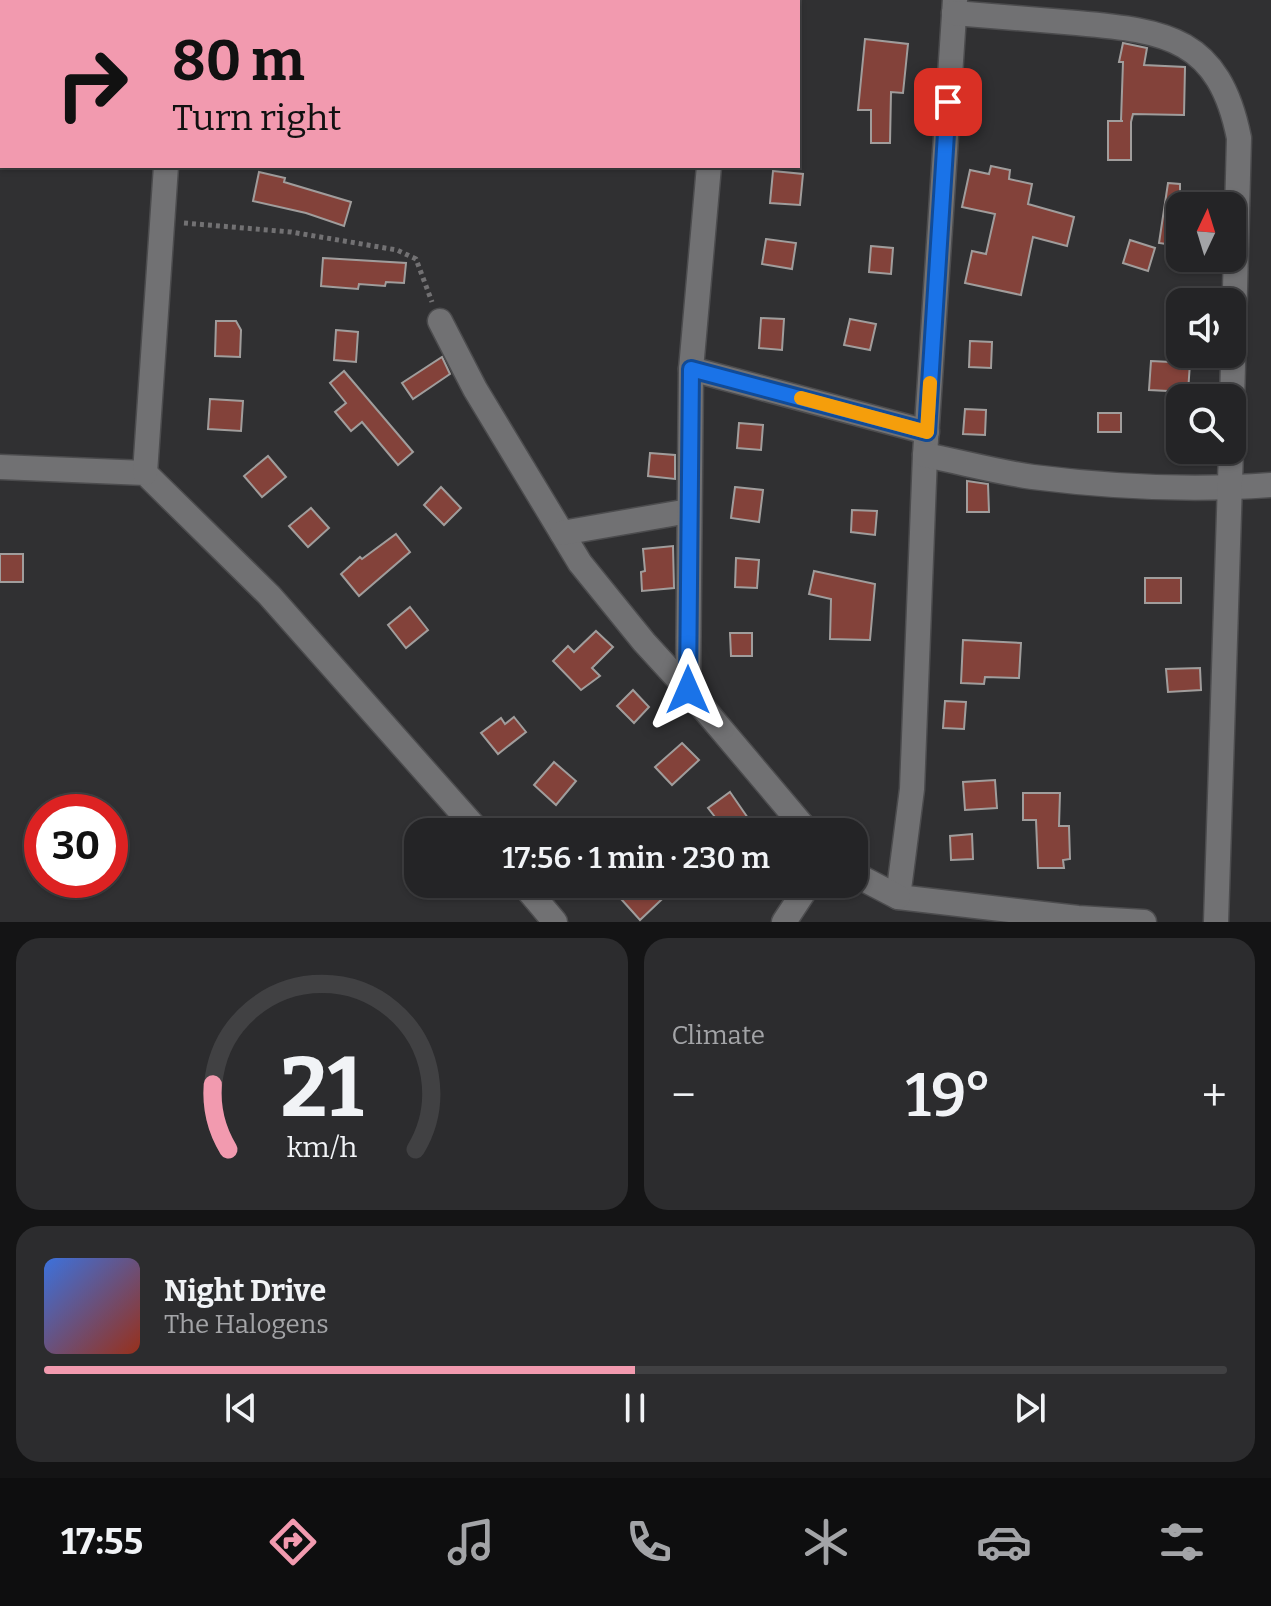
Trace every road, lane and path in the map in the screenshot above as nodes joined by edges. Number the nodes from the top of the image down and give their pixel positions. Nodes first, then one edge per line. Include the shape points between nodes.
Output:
1 (955, 6) edge
2 (166, 168) edge
3 (709, 168) edge
4 (163, 221) junction
5 (440, 321) joint
6 (691, 369) junction
7 (1232, 384) edge
8 (926, 443) junction
9 (1231, 464) edge
10 (0, 467) edge
11 (145, 473) junction
12 (1271, 485) edge
13 (1230, 488) junction
14 (689, 511) junction
15 (562, 533) junction
16 (688, 690) junction
17 (467, 818) edge
18 (796, 818) edge
19 (868, 881) edge
20 (898, 897) junction
21 (535, 898) edge
22 (800, 898) edge
23 (555, 922) edge
24 (784, 922) edge
25 (1144, 922) edge
26 (1216, 922) edge

1 - 7 street via 1138,29 1173,39 1201,58 1221,83 1233,106 1239,138
1 - 8 street
2 - 4 street
3 - 6 street
4 - 5 path via 291,232 397,250 416,259
4 - 11 street
5 - 15 street
6 - 8 street
6 - 14 street
8 - 13 street via 1044,478 1130,487
8 - 20 street via 912,789
9 - 13 street
10 - 11 street
11 - 17 street via 269,595
12 - 13 street
13 - 26 street
14 - 15 street
14 - 16 street
15 - 16 street via 599,588
16 - 18 street
19 - 20 street
20 - 25 street
21 - 23 street
22 - 24 street

